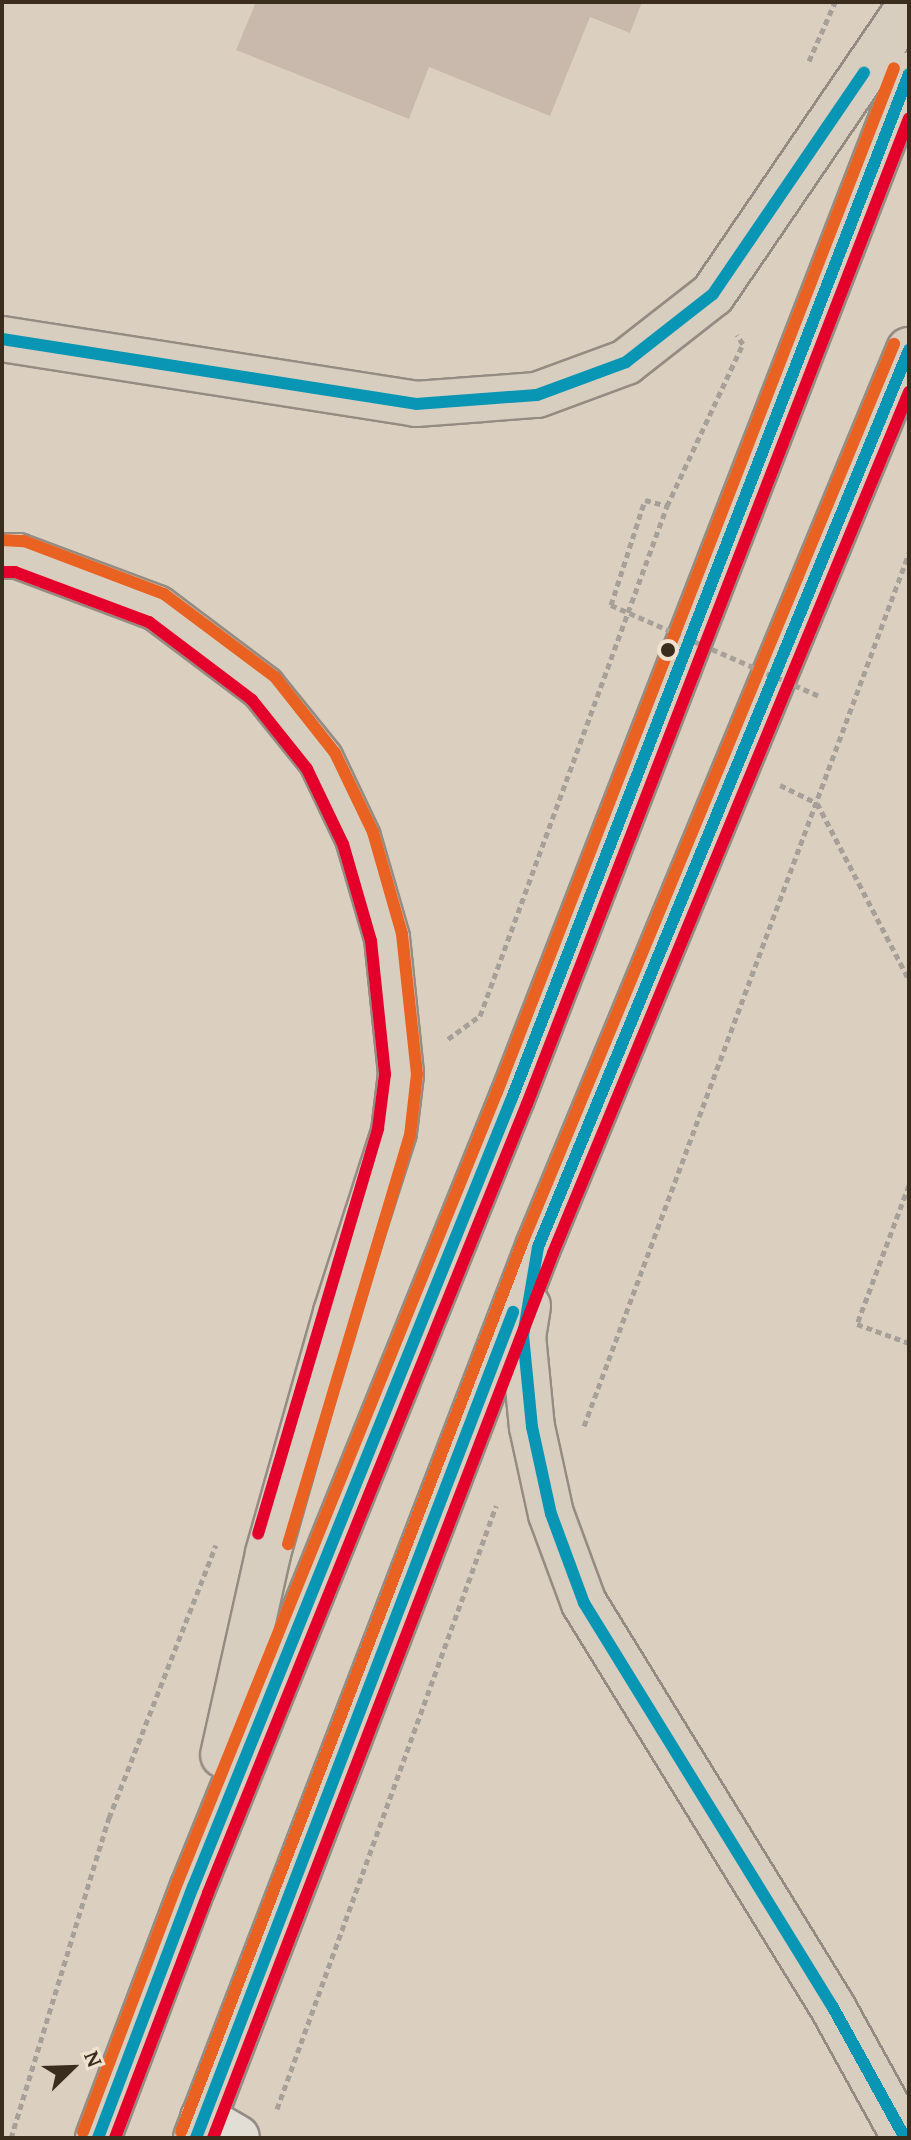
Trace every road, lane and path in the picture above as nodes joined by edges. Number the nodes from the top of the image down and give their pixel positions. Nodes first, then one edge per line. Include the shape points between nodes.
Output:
1 (909, 7) edge
2 (909, 74) edge
3 (2, 339) edge
4 (909, 350) edge
5 (645, 500) dead end
6 (667, 506) dead end
7 (909, 553) edge
8 (2, 556) edge
9 (819, 696) dead end
10 (777, 784) dead end
11 (817, 803) junction
12 (517, 922) dead end
13 (909, 980) edge
14 (909, 1185) edge
15 (538, 1247) junction
16 (909, 1343) edge
17 (541, 1467) junction
18 (193, 1887) junction
19 (227, 2129) edge
20 (98, 2138) edge
21 (905, 2138) edge

1 - 3 main road via 713,294 626,362 552,390 416,404
2 - 18 main road via 512,1098
4 - 15 main road
5 - 9 path, bridge via 611,605
6 - 12 path
7 - 11 path
8 - 18 main road via 18,556 157,608 263,688 321,760 358,838 387,938 401,1074 394,1132 268,1554
10 - 11 path
11 - 13 path
11 - 17 path via 578,1442
14 - 16 path via 857,1324
15 - 17 main road via 523,1336
15 - 19 main road
17 - 19 path via 498,1500
17 - 21 main road via 551,1514 584,1603 832,2006
18 - 20 main road

